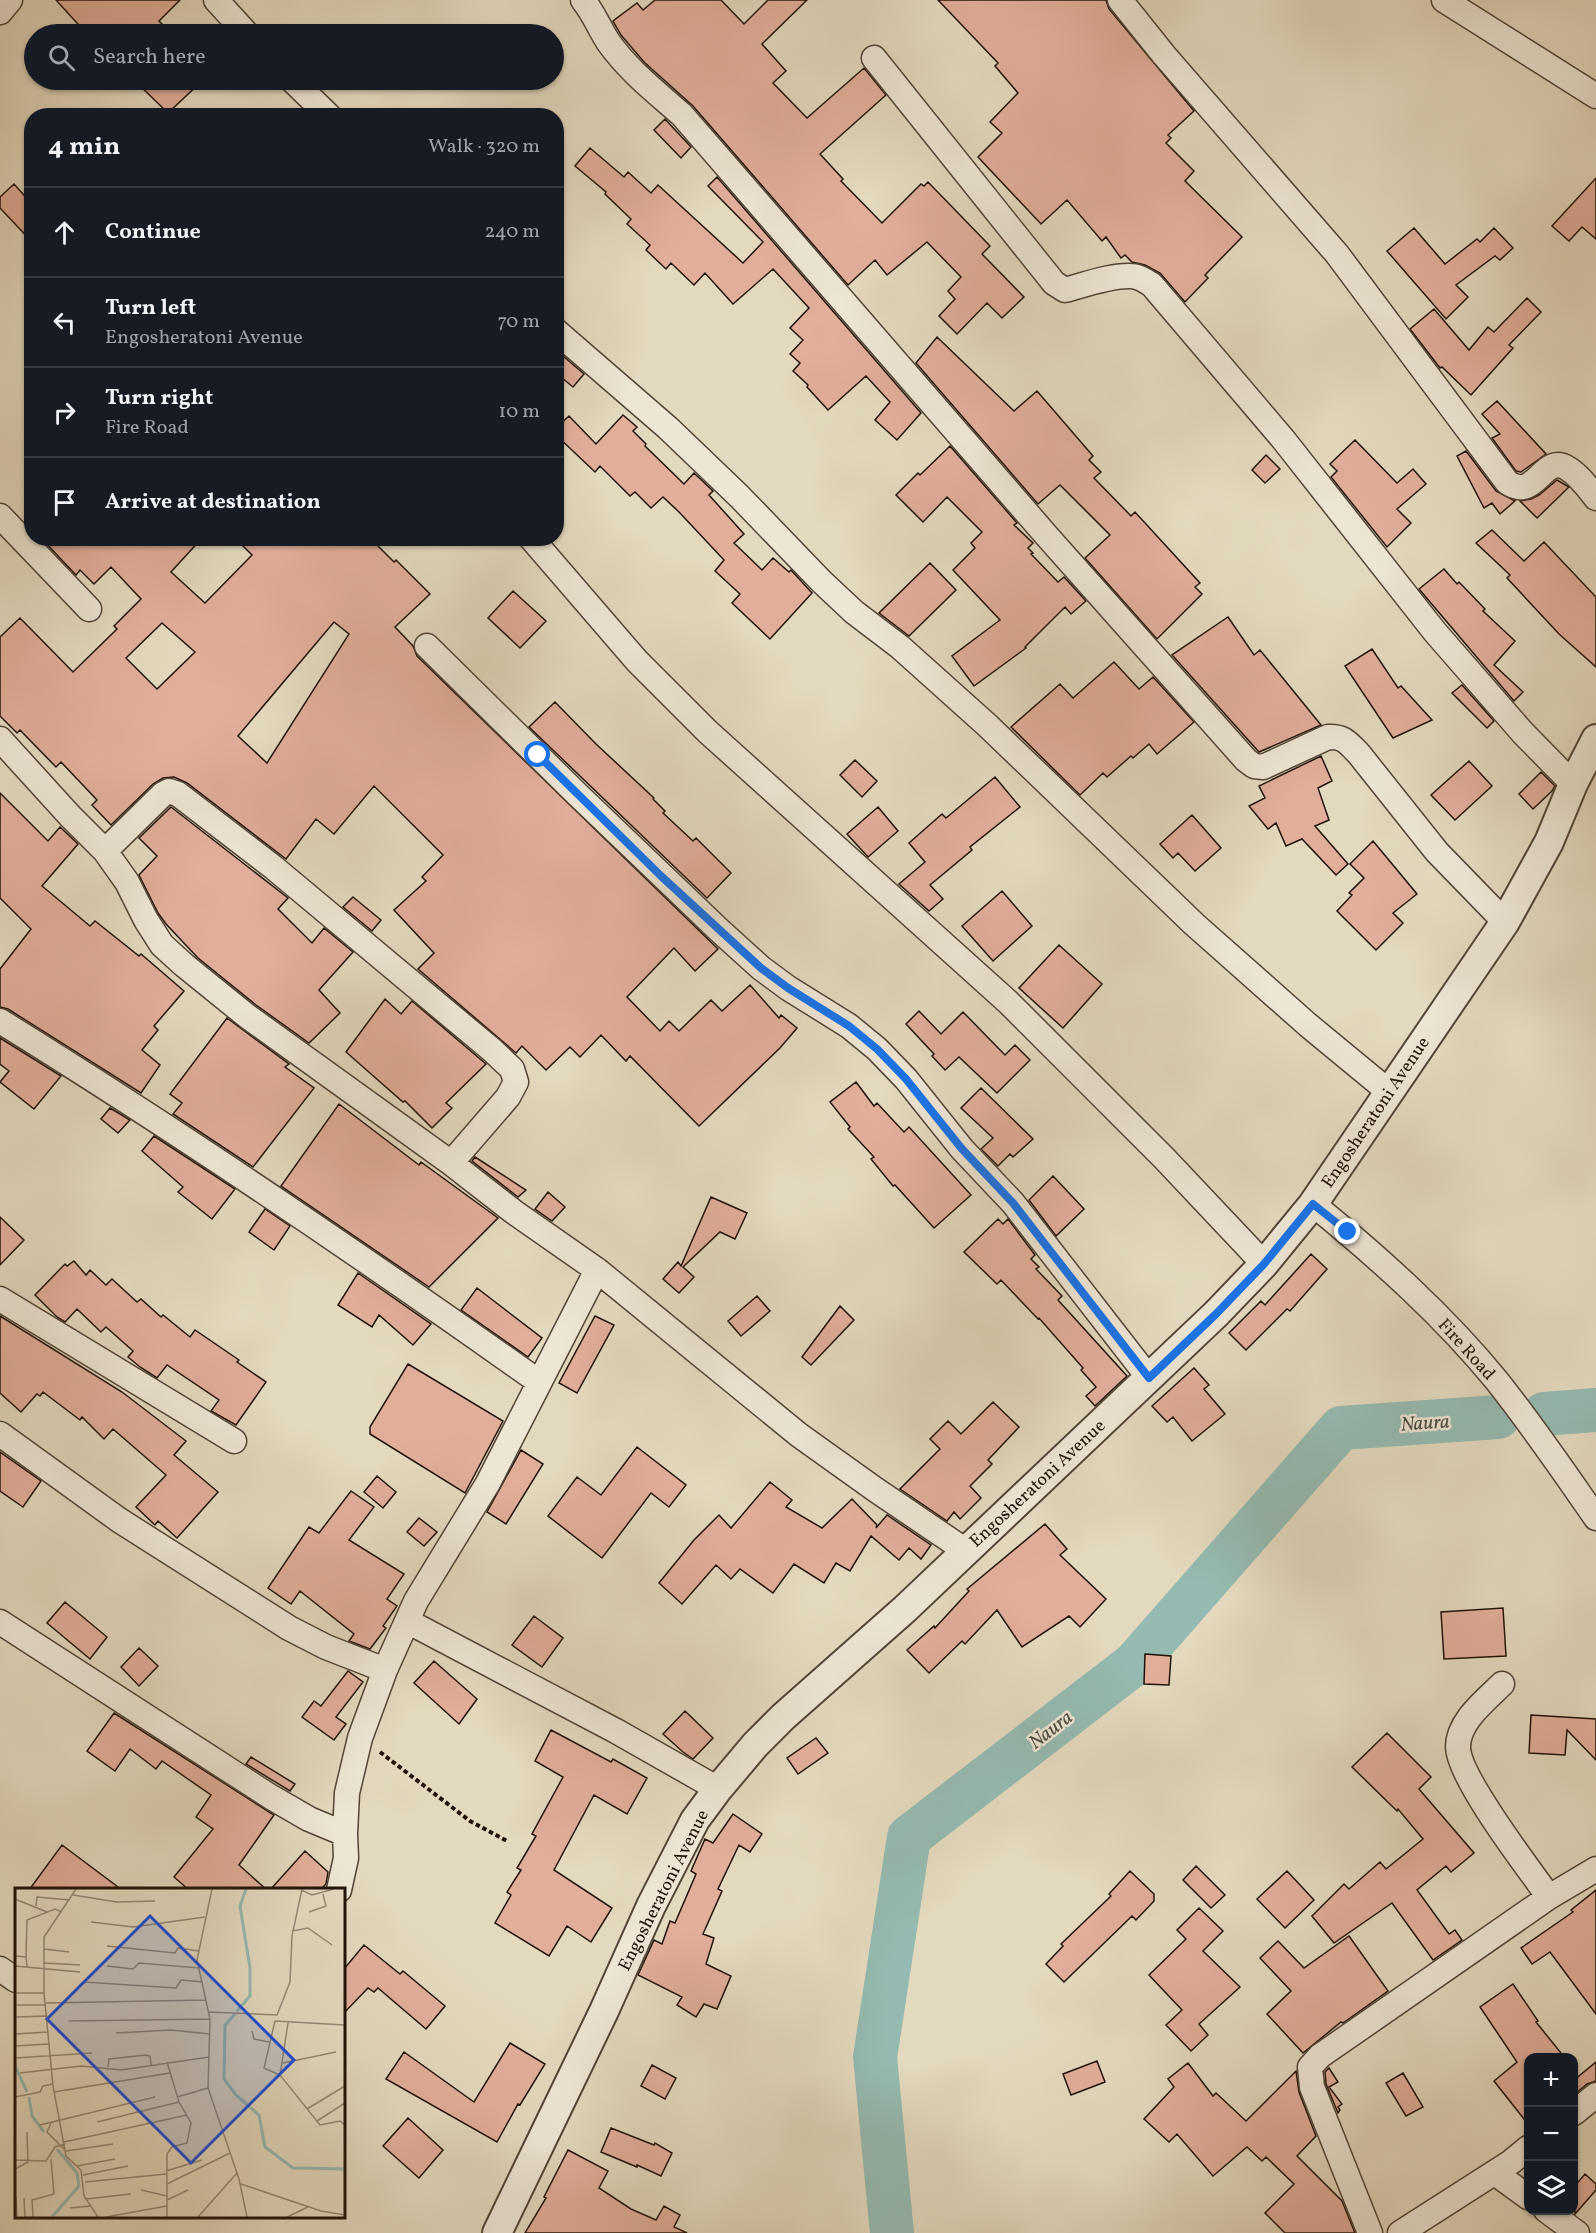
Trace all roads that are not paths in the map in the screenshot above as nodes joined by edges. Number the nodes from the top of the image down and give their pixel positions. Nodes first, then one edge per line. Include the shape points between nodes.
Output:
1 (10, 0) edge
2 (216, 0) edge
3 (582, 0) edge
4 (1120, 0) edge
5 (1444, 0) edge
6 (0, 12) edge
7 (239, 24) edge
8 (874, 58) dead end
9 (302, 90) edge
10 (1596, 96) edge
11 (321, 108) edge
12 (564, 338) edge
13 (1596, 498) edge
14 (3, 524) edge
15 (24, 545) edge
16 (25, 546) edge
17 (538, 546) edge
18 (89, 609) dead end
19 (427, 646) dead end
20 (0, 739) edge
21 (1596, 739) edge
22 (1573, 784) junction
23 (105, 851) junction
24 (1505, 922) junction
25 (0, 1021) edge
26 (1389, 1091) junction
27 (451, 1163) junction
28 (1313, 1204) junction
29 (1264, 1264) junction
30 (597, 1270) junction
31 (0, 1299) edge
32 (1149, 1378) junction
33 (539, 1382) junction
34 (0, 1434) edge
35 (234, 1441) dead end
36 (1596, 1518) edge
37 (966, 1551) junction
38 (407, 1621) junction
39 (0, 1622) edge
40 (385, 1670) junction
41 (1502, 1684) dead end
42 (718, 1790) junction
43 (345, 1834) junction
44 (1596, 1869) edge
45 (339, 1888) edge
46 (1549, 1897) junction
47 (0, 1969) edge
48 (15, 1979) edge
49 (1596, 2095) edge
50 (1578, 2110) edge
51 (1524, 2151) edge
52 (1495, 2173) junction
53 (1524, 2194) edge
54 (1552, 2215) edge
55 (497, 2233) edge
56 (1370, 2233) edge
57 (1400, 2233) edge
58 (1577, 2233) edge

1 - 6 street
2 - 7 street
3 - 24 street via 630,69 682,115 1246,760 1263,767 1338,736 1348,743 1437,852
4 - 13 street via 1336,254 1507,482 1524,487 1556,464 1567,467
5 - 10 street
8 - 22 street via 1054,283 1065,290 1130,275 1152,285 1283,440 1442,640
9 - 11 street
12 - 26 street via 668,428 822,582 987,725 1194,924
14 - 15 street
16 - 18 street
17 - 29 street via 637,660 700,724 1008,1002 1109,1101
19 - 32 street via 718,930 788,988 849,1026 892,1064 962,1149 1013,1203
20 - 23 street
21 - 22 street, Engosheratoni Avenue
22 - 24 street, Engosheratoni Avenue via 1549,842
23 - 27 street via 162,945 184,965 247,1016
23 - 27 street via 163,794 178,794 273,867 492,1050 512,1070 516,1082 508,1097
24 - 26 street, Engosheratoni Avenue
25 - 33 street via 340,1243
26 - 28 street, Engosheratoni Avenue
27 - 30 street
28 - 29 street, Engosheratoni Avenue
28 - 36 street, Fire Road via 1388,1266 1496,1381
29 - 32 street, Engosheratoni Avenue
30 - 33 street
30 - 37 street via 799,1435
31 - 35 street
32 - 37 street, Engosheratoni Avenue
33 - 38 street via 488,1483
34 - 40 street via 119,1520 289,1628
37 - 42 street, Engosheratoni Avenue via 783,1717
38 - 40 street
38 - 42 street via 616,1731
39 - 43 street via 272,1797
40 - 43 street via 360,1737 347,1793
41 - 46 street via 1464,1726 1458,1746 1461,1761 1486,1807
42 - 55 street, Engosheratoni Avenue via 695,1820 651,1906
43 - 45 street via 346,1858
44 - 46 street
46 - 56 street via 1320,2056 1310,2067 1312,2087
47 - 48 street
49 - 50 street
51 - 52 street
52 - 53 street
52 - 57 street
54 - 58 street

